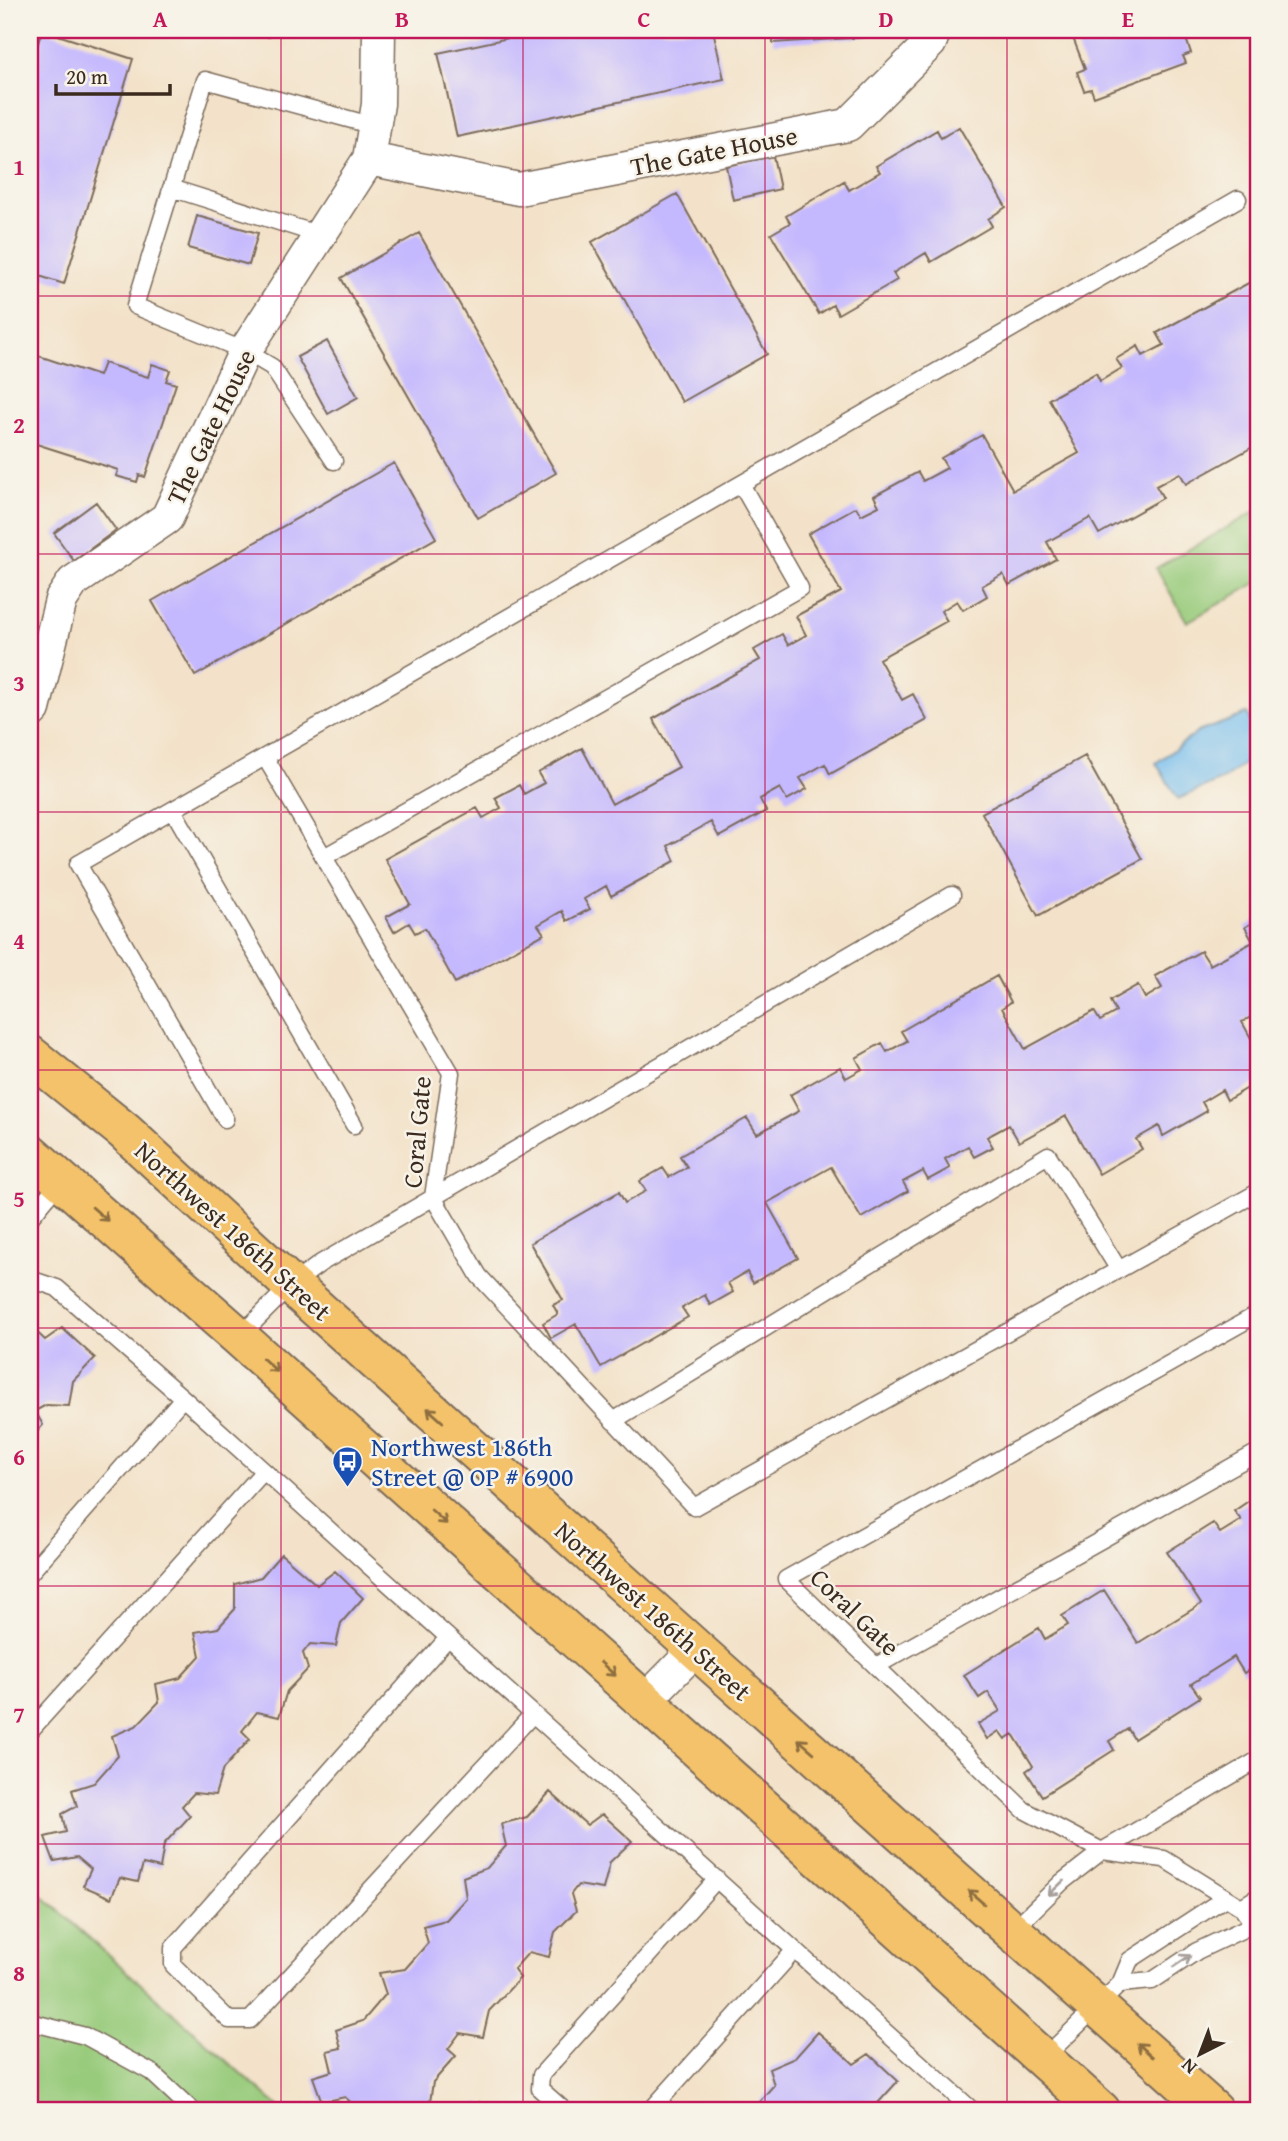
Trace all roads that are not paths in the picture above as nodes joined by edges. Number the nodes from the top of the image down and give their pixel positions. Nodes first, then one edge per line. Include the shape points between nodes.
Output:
1 (379, 30) edge
2 (935, 30) edge
3 (374, 126) junction
4 (369, 159) junction
5 (172, 188) junction
6 (1238, 199) dead end
7 (320, 235) junction
8 (245, 351) junction
9 (334, 461) dead end
10 (741, 484) junction
11 (30, 713) edge
12 (265, 757) junction
13 (173, 810) junction
14 (324, 857) junction
15 (952, 895) dead end
16 (30, 1055) edge
17 (225, 1119) dead end
18 (354, 1125) dead end
19 (30, 1153) edge
20 (61, 1180) junction
21 (1258, 1192) edge
22 (433, 1197) junction
23 (30, 1218) edge
24 (1119, 1270) junction
25 (30, 1279) edge
26 (291, 1285) junction
27 (1258, 1314) edge
28 (239, 1337) junction
29 (183, 1398) junction
30 (613, 1421) junction
31 (1258, 1452) edge
32 (263, 1472) junction
33 (30, 1573) edge
34 (447, 1639) junction
35 (696, 1649) junction
36 (876, 1666) junction
37 (644, 1702) junction
38 (532, 1715) junction
39 (30, 1731) edge
40 (1258, 1760) edge
41 (1102, 1851) junction
42 (717, 1879) junction
43 (1258, 1897) edge
44 (1225, 1898) junction
45 (1241, 1907) junction
46 (1256, 1927) edge
47 (1013, 1930) junction
48 (793, 1951) junction
49 (1108, 1995) junction
50 (30, 2022) edge
51 (1042, 2059) junction
52 (193, 2111) edge
53 (565, 2111) edge
54 (650, 2111) edge
55 (973, 2111) edge
56 (1101, 2111) edge
57 (1214, 2111) edge

1 - 3 street, The Gate House
2 - 4 street, The Gate House via 930,44 848,125 519,189
3 - 4 street, The Gate House
3 - 5 lane via 205,80
4 - 7 street, The Gate House
5 - 7 lane
5 - 8 lane via 135,306
6 - 10 lane
7 - 8 street, The Gate House
8 - 9 lane via 272,367
8 - 11 street, The Gate House via 167,518 73,582 61,600
10 - 12 lane
10 - 14 lane via 800,588
12 - 13 lane
12 - 14 lane, Coral Gate
13 - 17 lane via 78,864
13 - 18 lane
14 - 22 lane, Coral Gate via 451,1073
15 - 22 lane
16 - 26 main road, Northwest 186th Street via 124,1131
19 - 20 main road
20 - 23 lane
20 -> 28 main road
21 - 24 lane
22 - 26 lane
22 - 30 lane, Coral Gate via 479,1276
24 - 30 lane, Coral Gate via 694,1507
24 - 30 lane via 1048,1155
25 - 29 lane via 57,1288
26 - 28 lane
35 -> 26 main road, Northwest 186th Street
27 - 36 lane, Coral Gate via 786,1579
28 -> 37 main road
29 - 32 lane
29 - 33 lane
31 - 36 lane
32 - 34 lane
32 - 39 lane
34 - 38 lane
34 - 38 lane via 173,1948 173,1965 229,2020 250,2020
35 - 37 street
47 -> 35 main road, Northwest 186th Street
36 - 41 lane, Coral Gate via 1024,1810
37 - 51 main road
38 - 42 lane
40 - 41 lane
41 - 44 lane, Coral Gate via 1164,1859
41 -> 47 lane
42 - 48 lane
42 - 53 lane via 541,2075 540,2089
43 - 45 lane
44 - 45 lane, Coral Gate
44 - 49 lane via 1130,1960
45 - 46 lane, Coral Gate
49 -> 46 lane via 1152,1981 1197,1951
47 - 49 main road, Northwest 186th Street
48 - 54 lane
48 - 55 lane
49 - 51 lane
57 -> 49 main road, Northwest 186th Street
50 - 52 lane via 85,2036 129,2060 150,2072
51 - 56 main road

